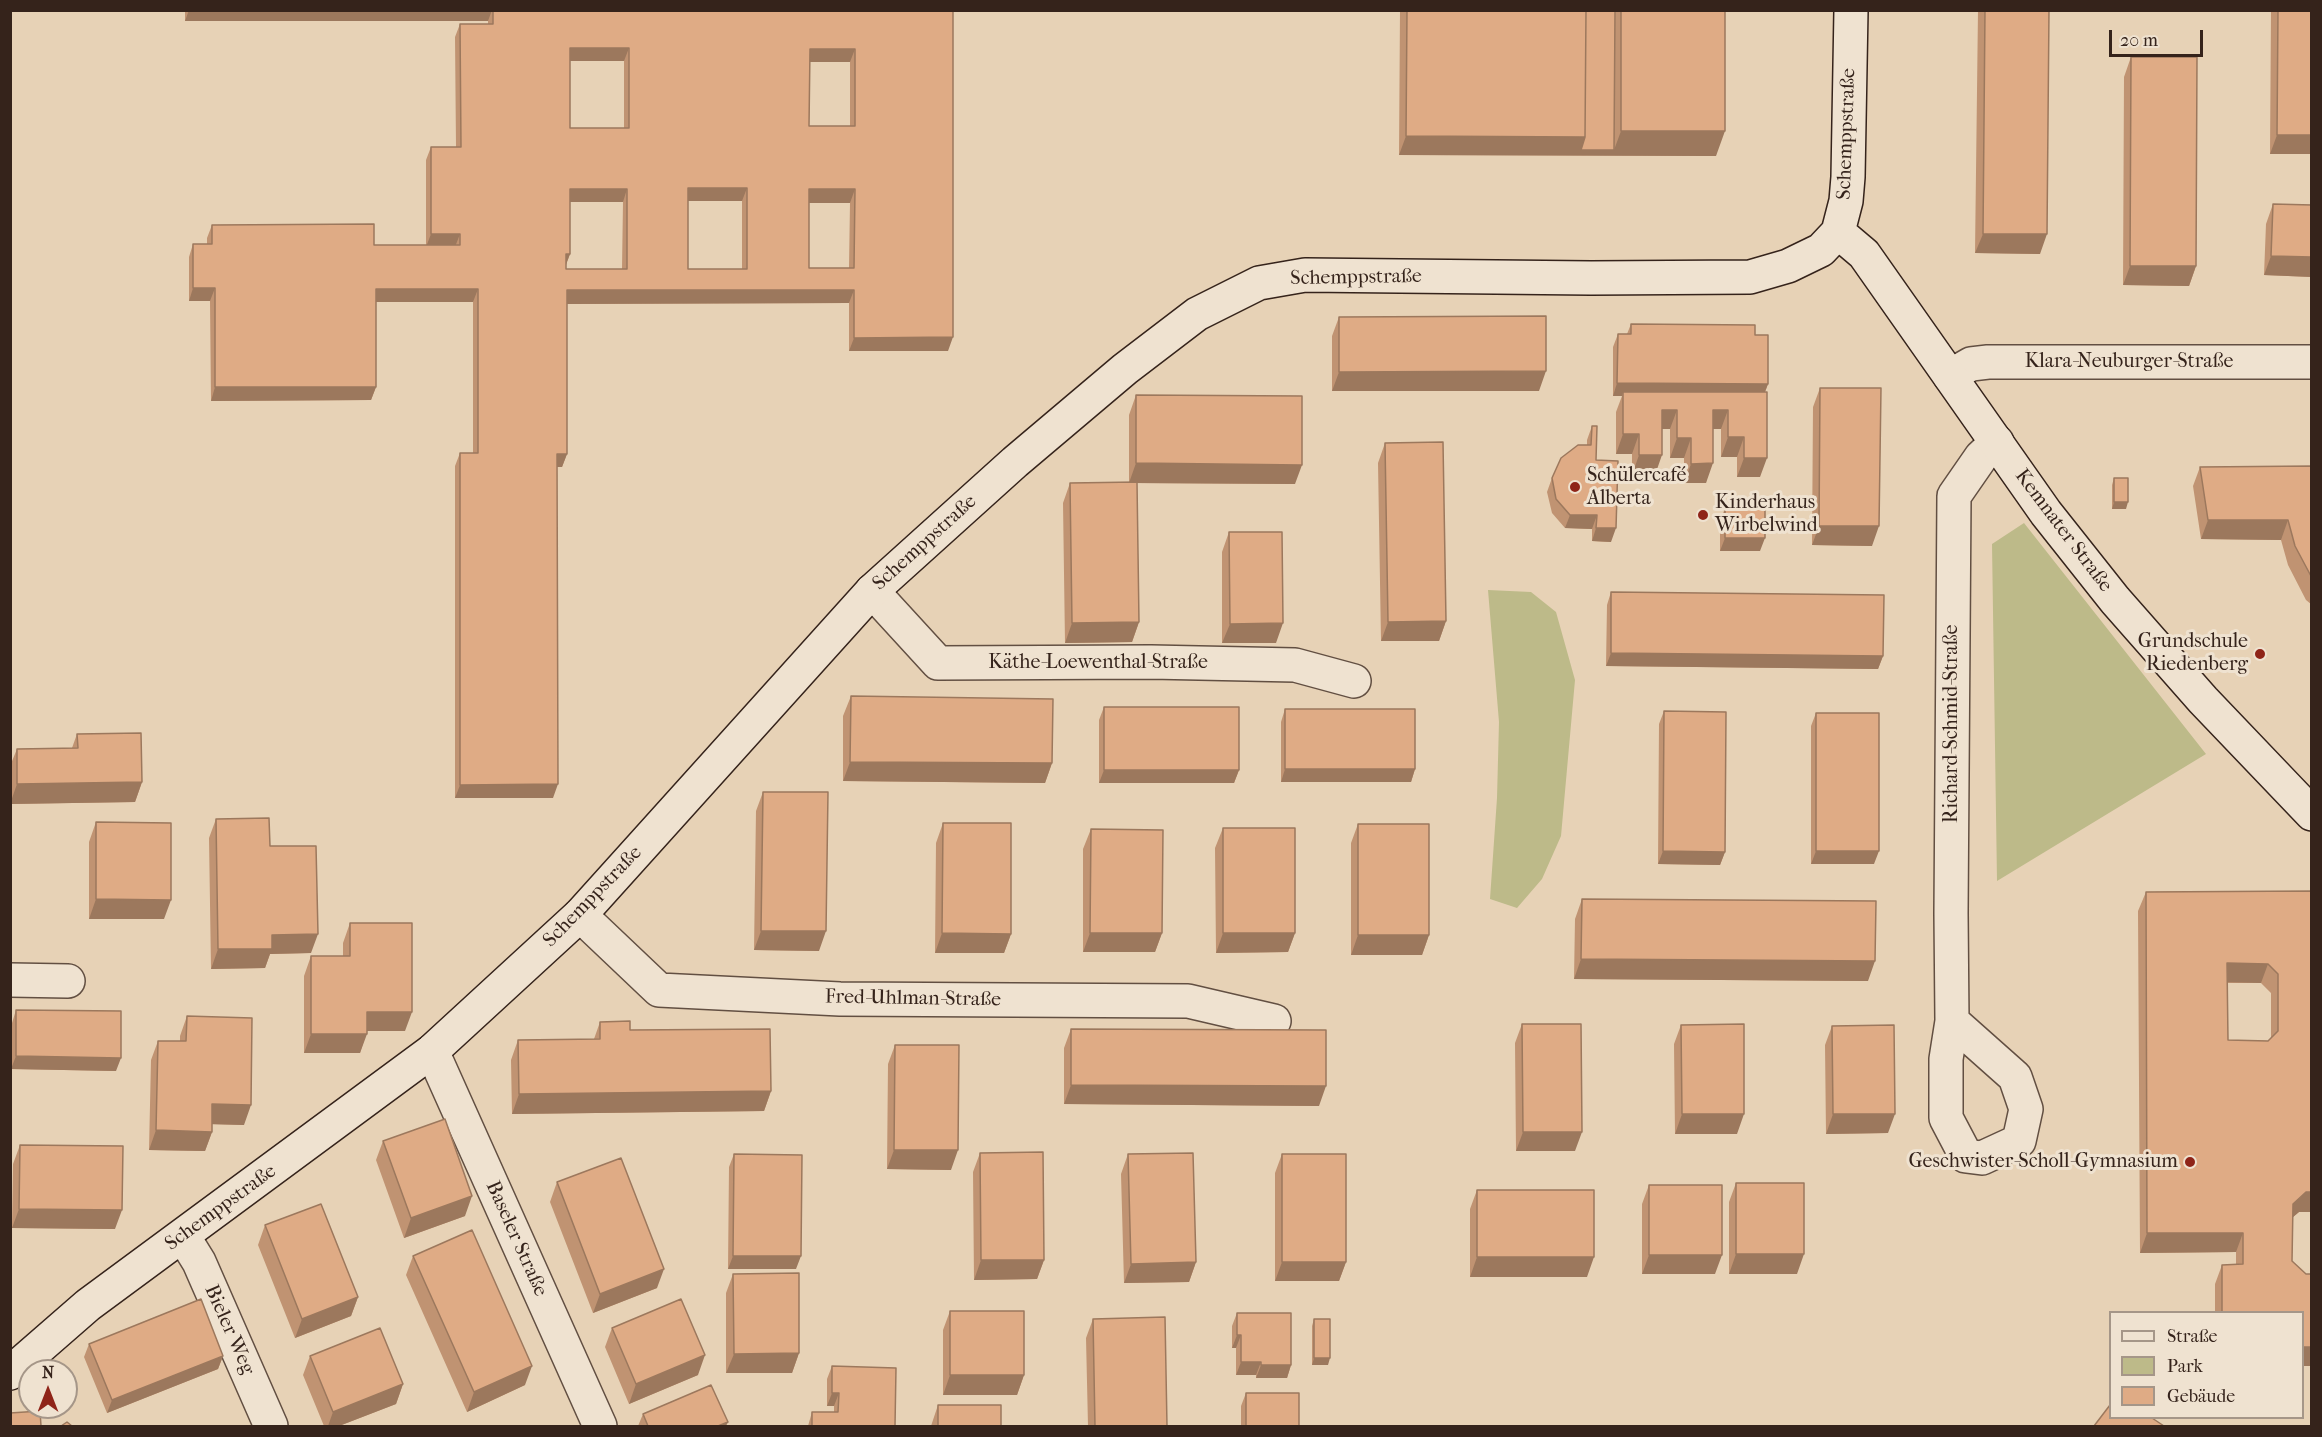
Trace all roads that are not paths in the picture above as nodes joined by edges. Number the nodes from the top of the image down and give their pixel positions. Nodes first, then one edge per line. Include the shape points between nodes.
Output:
1 (1851, 10) edge
2 (1838, 232) junction
3 (2312, 362) edge
4 (1950, 376) junction
5 (1997, 442) junction
6 (872, 591) junction
7 (1354, 681) dead end
8 (2312, 814) edge
9 (580, 915) junction
10 (10, 980) edge
11 (68, 981) dead end
12 (1274, 1021) dead end
13 (1953, 1021) dead end
14 (432, 1051) junction
15 (183, 1236) junction
16 (10, 1373) edge
17 (271, 1426) edge
18 (600, 1426) edge

1 - 2 street, Schemppstraße via 1848,177
2 - 4 street, Kemnater Straße via 1864,254
2 - 6 street, Schemppstraße via 1821,250 1788,266 1750,277 1305,275 1259,283 1197,314 1125,369
3 - 4 street, Klara-Neuburger-Straße via 1988,362 1971,364
4 - 5 street, Kemnater Straße
5 - 8 street, Kemnater Straße via 2046,513 2115,600
5 - 13 street, Richard-Schmid-Straße via 1981,457 1954,496
6 - 7 street, Käthe-Loewenthal-Straße via 938,663 1295,665
6 - 9 street, Schemppstraße
9 - 12 street, Fred-Uhlman-Straße via 658,990 840,999 1188,1001
9 - 14 street, Schemppstraße
10 - 11 street
14 - 15 street, Schemppstraße
14 - 18 street, Baseler Straße
15 - 16 street, Schemppstraße via 88,1305
15 - 17 street, Bieler Weg via 199,1262

